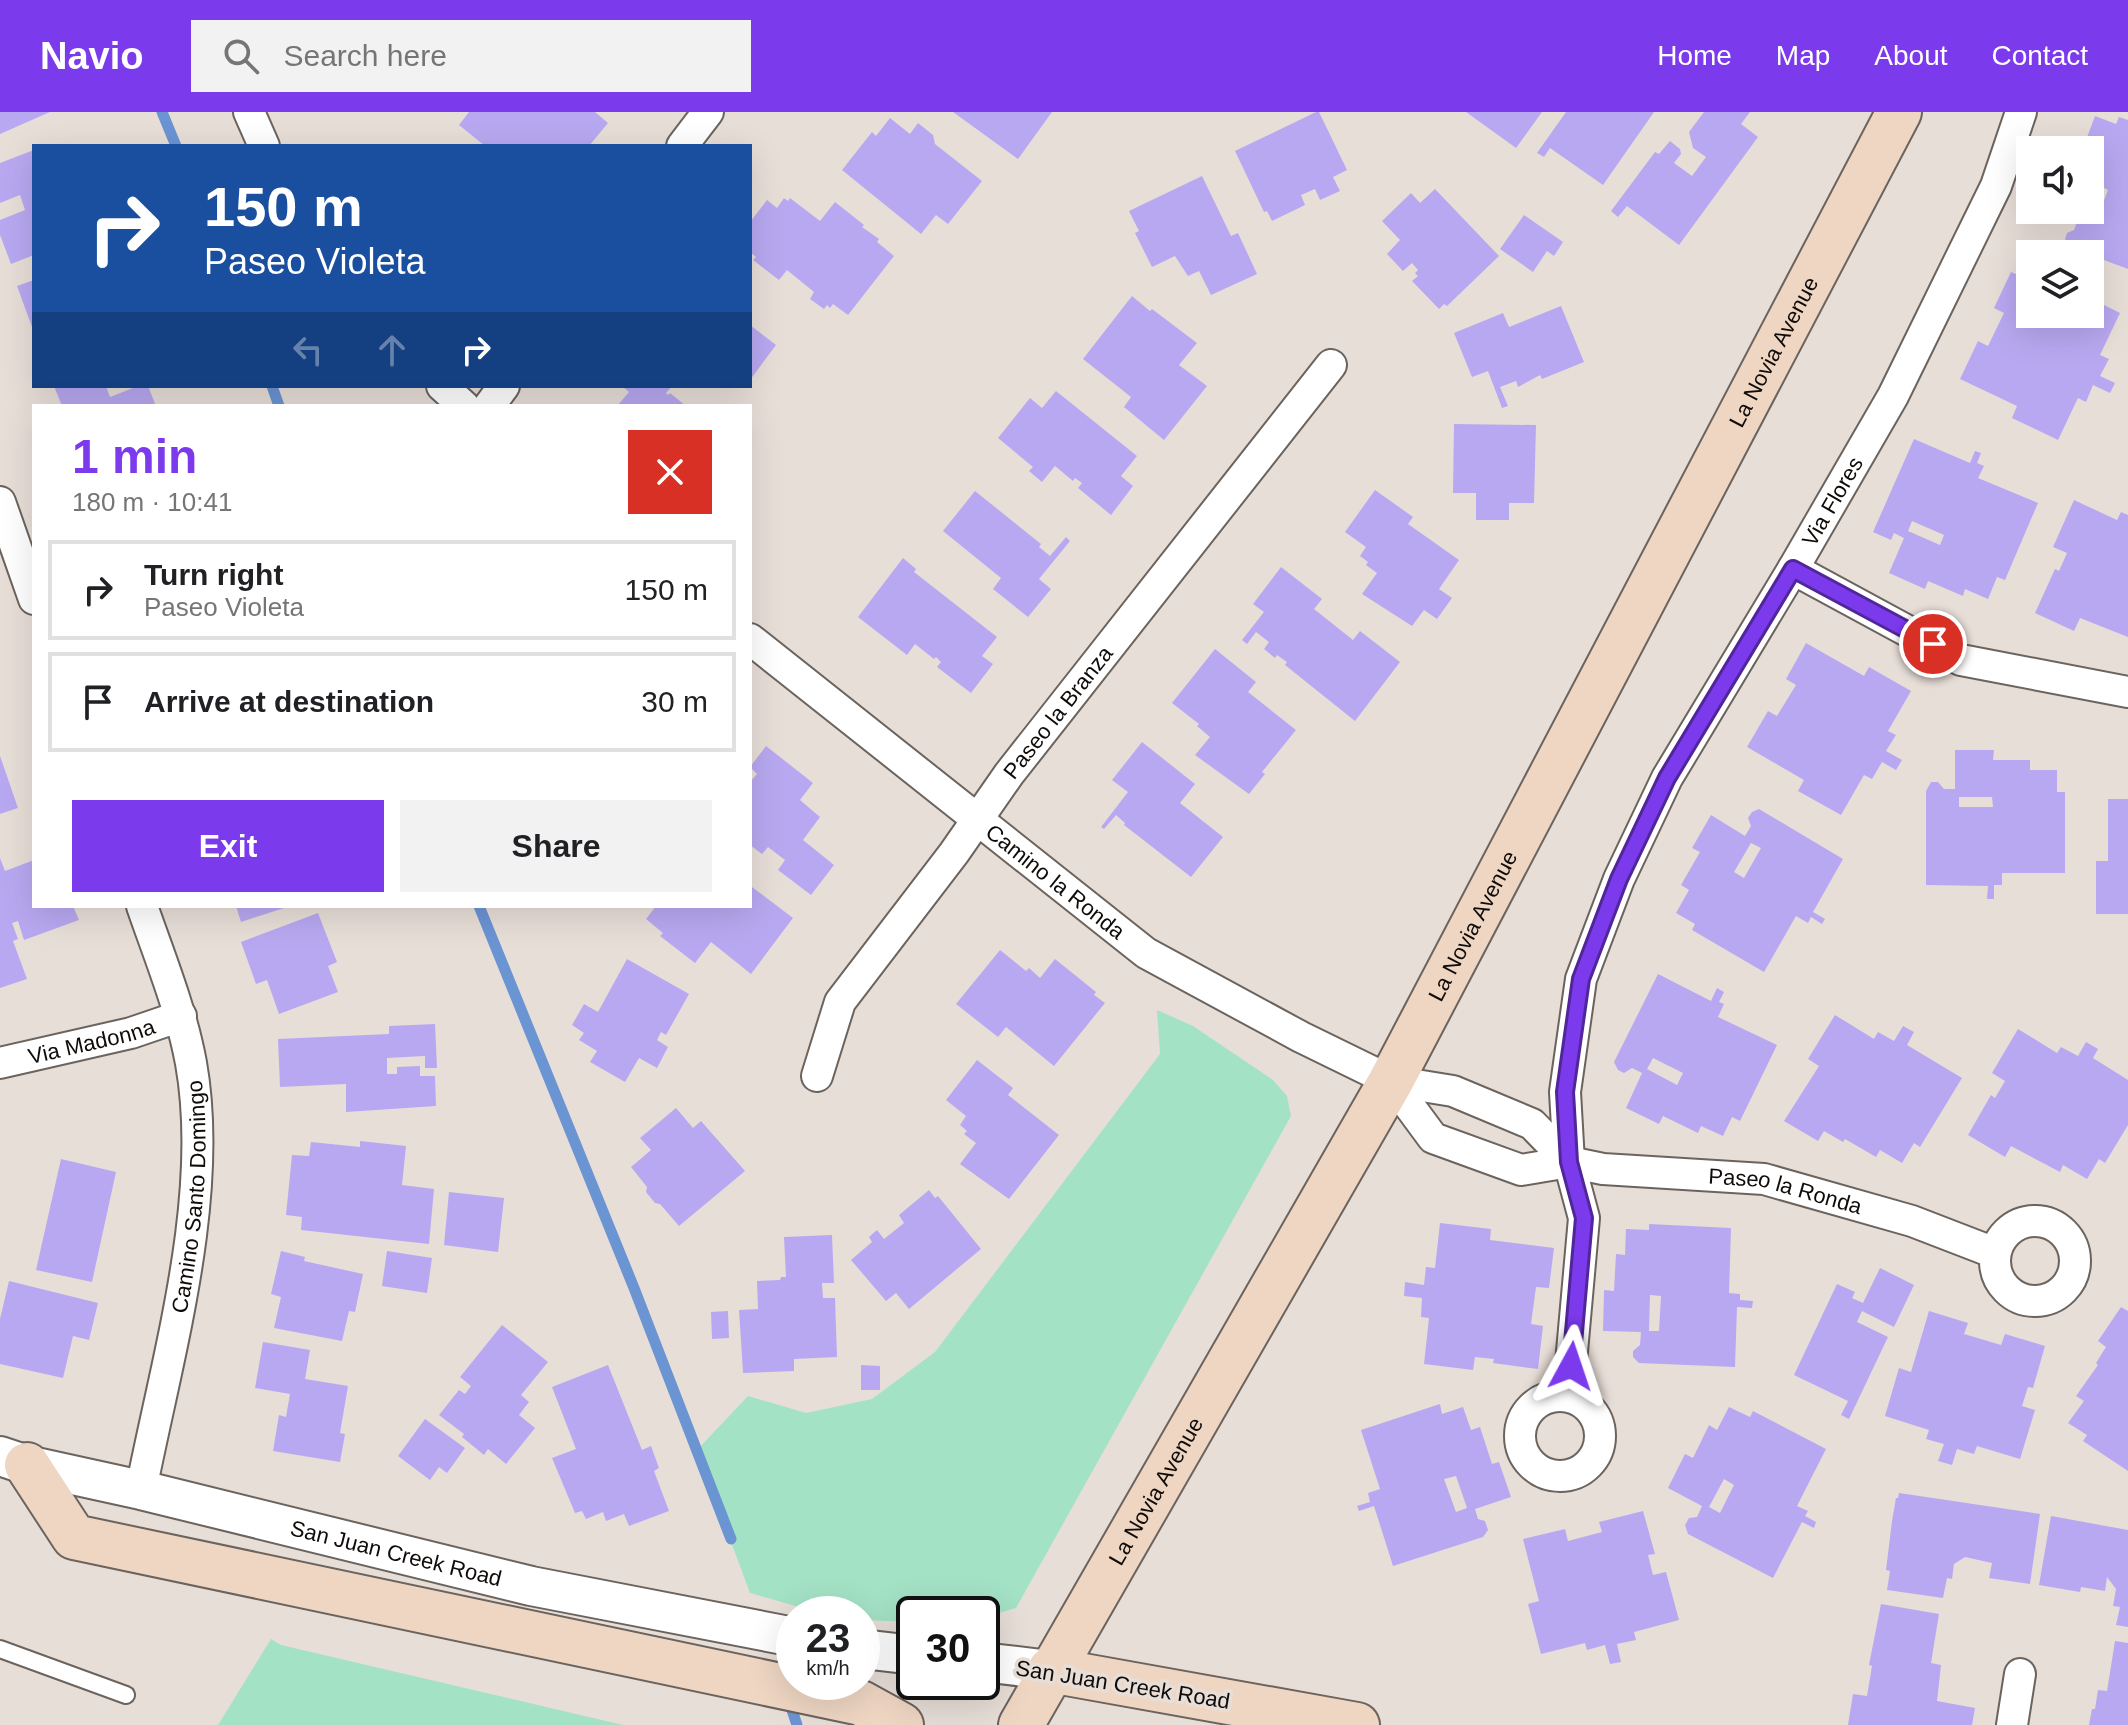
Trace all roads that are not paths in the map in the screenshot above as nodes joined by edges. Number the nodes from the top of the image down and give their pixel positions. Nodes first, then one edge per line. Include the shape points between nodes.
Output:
1 (249, 112) edge
2 (708, 112) edge
3 (1899, 112) edge
4 (2021, 112) edge
5 (263, 144) edge
6 (684, 144) edge
7 (1331, 365) dead end
8 (444, 388) edge
9 (462, 404) edge
10 (0, 502) edge
11 (1793, 569) junction
12 (32, 593) edge
13 (752, 641) edge
14 (2128, 692) edge
15 (978, 818) junction
16 (143, 908) edge
17 (181, 1016) junction
18 (0, 1063) edge
19 (817, 1076) dead end
20 (1391, 1081) junction
21 (1569, 1162) junction
22 (1995, 1253) dead end
23 (1568, 1396) dead end
24 (13, 1460) edge
25 (141, 1490) junction
26 (776, 1634) edge
27 (0, 1649) edge
28 (1000, 1664) edge
29 (1050, 1670) junction
30 (2020, 1674) dead end
31 (126, 1695) dead end
32 (901, 1725) edge
33 (1021, 1725) edge
34 (1357, 1725) edge
35 (2012, 1725) edge

1 - 5 street
2 - 6 street
3 - 20 main road, La Novia Avenue
4 - 11 street, Via Flores via 1996,186 1900,382
7 - 15 street, Paseo la Branza
8 - 9 street
10 - 12 street
11 - 14 street via 1961,660
11 - 21 street, Via Flores via 1667,778 1619,879 1581,979 1565,1092
13 - 15 street, Camino la Ronda
15 - 19 street, Paseo la Branza via 840,1002
15 - 20 street, Camino la Ronda via 1146,953
16 - 17 street, Camino Santo Domingo
17 - 18 street, Via Madonna
17 - 25 street, Camino Santo Domingo via 196,1105 196,1178 182,1293
20 - 21 street, Camino la Ronda via 1453,1091 1532,1124
20 - 21 street, Camino la Ronda via 1433,1138 1521,1170
20 - 29 main road, La Novia Avenue
21 - 22 street, Paseo la Ronda via 1603,1169 1764,1179 1912,1221
21 - 23 street, Via Flores via 1584,1218
24 - 25 street, San Juan Creek Road
24 - 32 main road via 74,1537 861,1703
25 - 26 street, San Juan Creek Road via 531,1586
27 - 31 lane
28 - 29 street, San Juan Creek Road
29 - 33 main road, La Novia Avenue
29 - 34 main road, San Juan Creek Road
30 - 35 street

